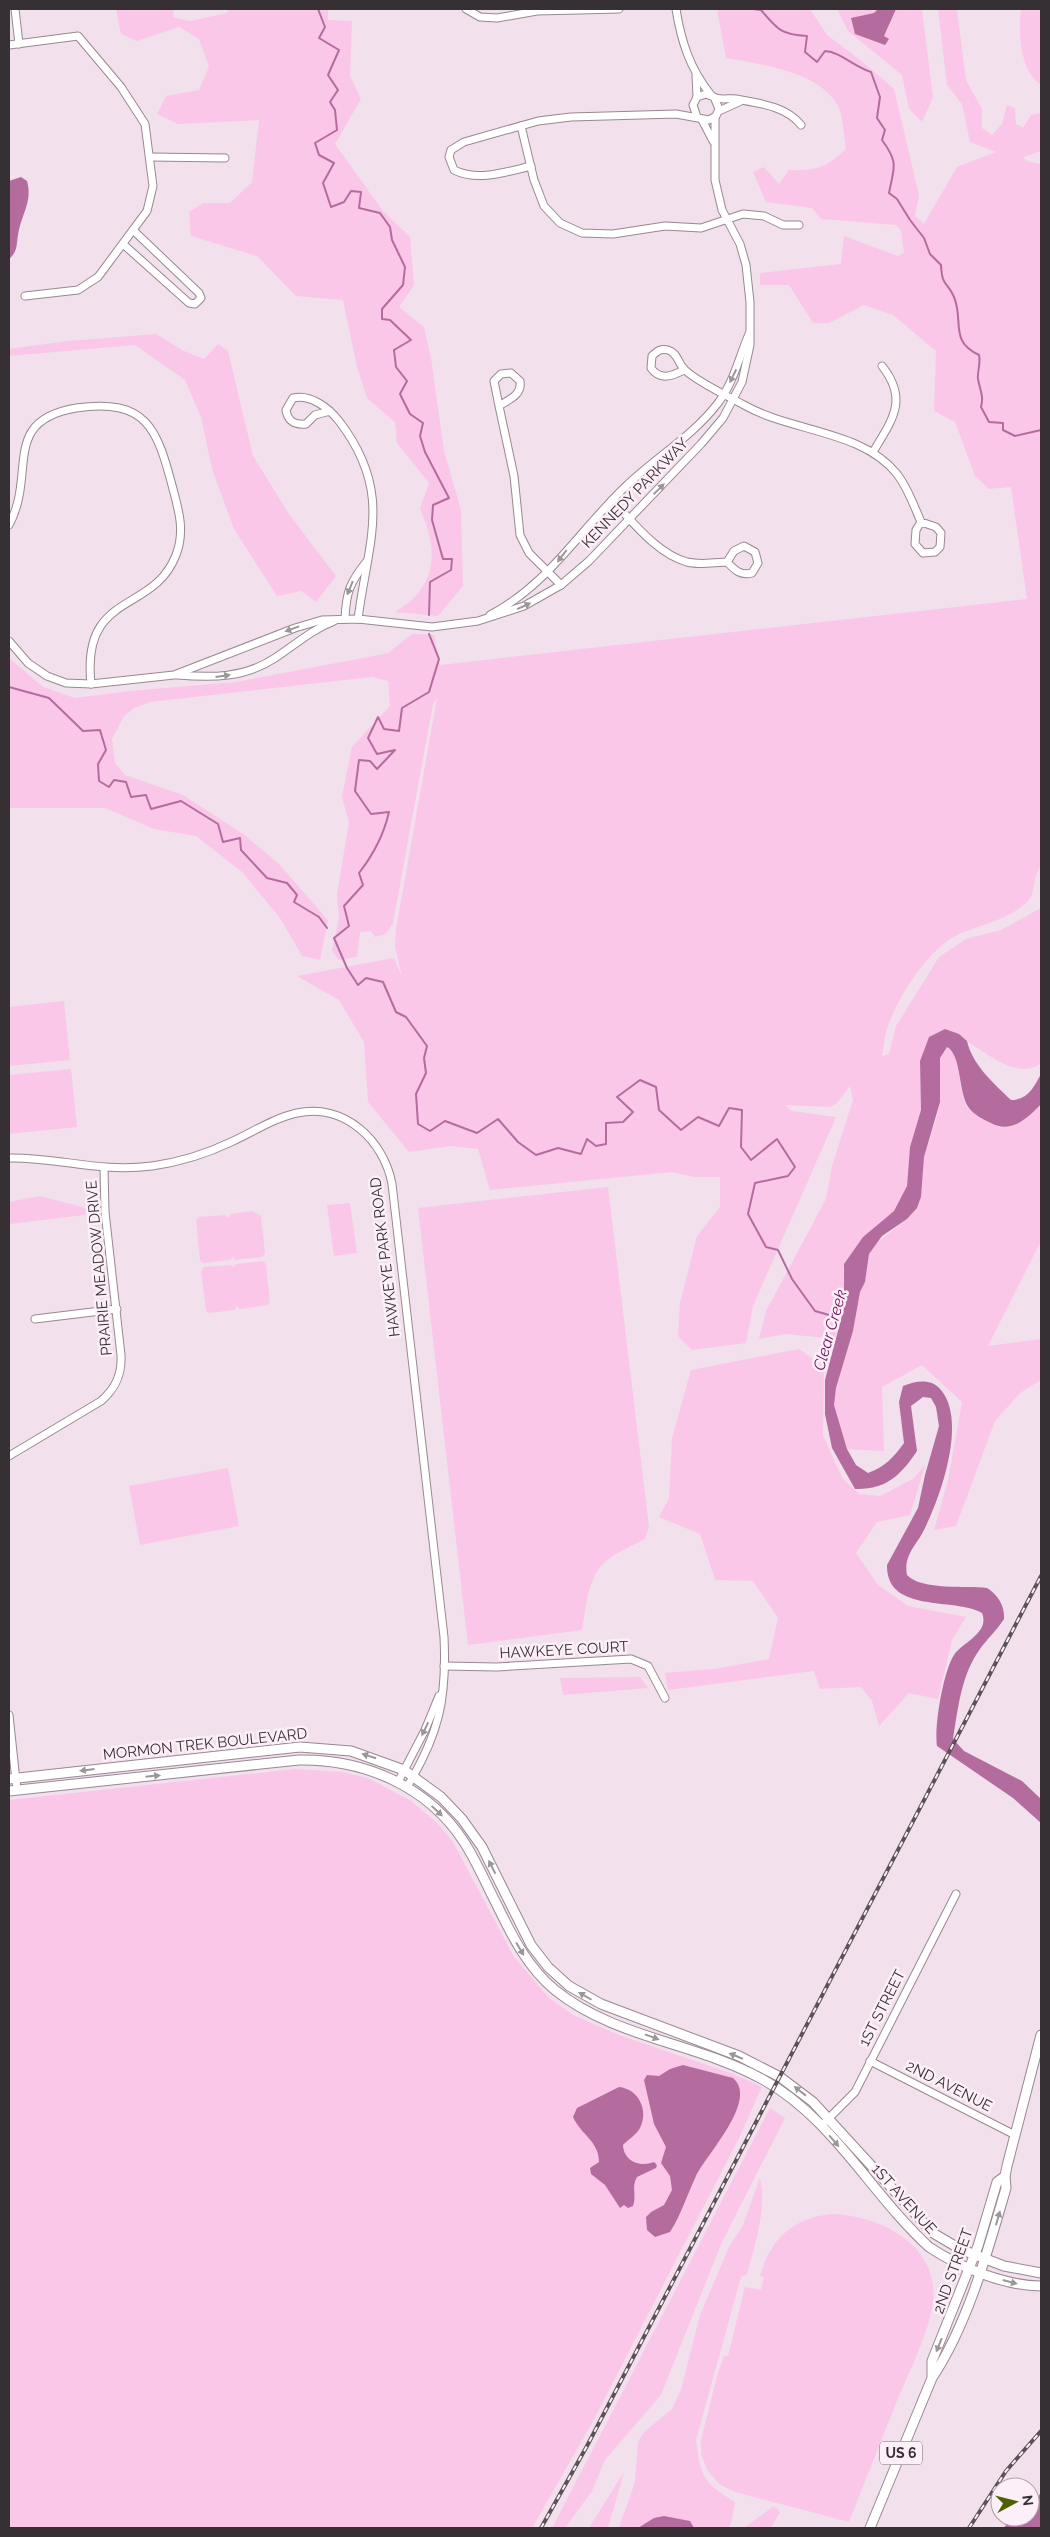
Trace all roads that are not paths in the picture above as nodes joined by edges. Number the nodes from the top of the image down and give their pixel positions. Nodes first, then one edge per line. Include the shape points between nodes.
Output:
1 (15, 9) edge
2 (466, 9) edge
3 (619, 9) edge
4 (676, 9) edge
5 (19, 44) junction
6 (9, 45) edge
7 (696, 72) junction
8 (714, 97) junction
9 (696, 100) junction
10 (741, 101) junction
11 (676, 114) junction
12 (717, 114) junction
13 (700, 119) junction
14 (801, 125) dead end
15 (521, 126) junction
16 (714, 144) junction
17 (150, 157) junction
18 (225, 158) dead end
19 (530, 166) junction
20 (726, 220) junction
21 (799, 225) dead end
22 (133, 230) junction
23 (122, 244) junction
24 (25, 296) dead end
25 (750, 331) junction
26 (882, 366) dead end
27 (684, 370) junction
28 (724, 394) junction
29 (734, 399) junction
30 (499, 406) junction
31 (330, 411) junction
32 (872, 452) junction
33 (612, 500) junction
34 (629, 518) junction
35 (921, 522) junction
36 (9, 525) edge
37 (367, 560) junction
38 (727, 562) junction
39 (548, 573) junction
40 (561, 585) junction
41 (342, 619) junction
42 (358, 619) junction
43 (478, 621) junction
44 (9, 641) edge
45 (174, 675) junction
46 (91, 684) junction
47 (9, 1158) edge
48 (104, 1168) junction
49 (116, 1309) junction
50 (35, 1319) dead end
51 (9, 1456) edge
52 (444, 1666) junction
53 (665, 1698) dead end
54 (9, 1715) edge
55 (404, 1770) junction
56 (414, 1776) junction
57 (12, 1779) edge
58 (398, 1782) junction
59 (407, 1787) junction
60 (11, 1790) edge
61 (956, 1894) dead end
62 (1041, 2034) edge
63 (870, 2061) junction
64 (780, 2077) joint
65 (772, 2085) joint
66 (829, 2119) junction
67 (820, 2126) junction
68 (1015, 2135) junction
69 (1004, 2176) junction
70 (974, 2254) junction
71 (986, 2259) junction
72 (969, 2267) junction
73 (981, 2272) junction
74 (1041, 2273) edge
75 (1041, 2286) edge
76 (932, 2378) junction
77 (870, 2528) edge

1 - 5 street
2 - 3 street via 489,18 543,11
4 - 7 street via 685,49
5 - 6 street
5 - 17 street via 78,36 121,87 145,124
7 - 8 street
7 - 9 street
8 - 9 street via 706,94
8 - 10 street
8 - 12 street via 719,104
9 - 11 street
9 - 13 street via 693,110
10 - 12 street
10 - 14 street via 759,103 789,114
11 - 13 street
11 - 15 street via 571,117
12 - 13 street
12 - 16 street, KENNEDY PARKWAY
13 - 16 street, KENNEDY PARKWAY
15 - 19 street
15 - 19 street via 456,145 451,150 450,164 460,173 486,176
16 - 20 street, KENNEDY PARKWAY via 715,180
17 - 18 street
17 - 22 street via 151,195 147,212
19 - 20 street via 544,206 560,223 582,233 613,234 664,226 701,228
20 - 21 street via 750,214 784,225
20 - 25 street, KENNEDY PARKWAY via 740,244 746,265
22 - 23 street
22 - 23 street via 199,293 200,302 190,303
23 - 24 street via 98,278 78,290
25 -> 28 street, KENNEDY PARKWAY
25 - 29 street, KENNEDY PARKWAY via 748,362
26 - 32 street via 894,382 896,399 891,421
27 - 27 street via 676,356 667,349 661,349 652,356 651,368 659,375 666,377
27 - 28 street
28 - 29 street
28 - 33 street, KENNEDY PARKWAY via 700,423
29 - 32 street via 780,421
34 -> 29 street, KENNEDY PARKWAY via 711,433
30 - 30 street via 494,381 501,374 512,373 520,380 519,391
30 - 39 street via 514,476 520,535 529,553
31 - 31 street via 300,397 293,398 286,410 289,420 295,424 306,424 320,412
31 - 37 street via 357,448 371,486 374,522
32 - 35 street via 902,481
33 - 34 street
33 -> 39 street, KENNEDY PARKWAY
34 - 38 street via 676,558 696,564
34 - 40 street, KENNEDY PARKWAY
35 - 35 street via 936,527 941,533 940,547 935,552 923,553 915,544 916,530
36 - 46 street via 16,503 20,441 38,417 54,411 108,405 135,414 156,435 181,516 179,545 171,565 158,581 115,609 101,626 90,654
37 -> 41 street via 350,585
37 - 42 street
38 - 38 street via 739,547 744,546 755,552 758,563 752,573 746,574 739,573
39 - 40 street
39 - 43 street, KENNEDY PARKWAY via 522,595
43 -> 40 street, KENNEDY PARKWAY via 524,606
41 - 42 street, KENNEDY PARKWAY
41 -> 45 street, KENNEDY PARKWAY via 322,620 294,628
45 -> 41 street, KENNEDY PARKWAY via 213,678 257,668 314,629
42 - 43 street, KENNEDY PARKWAY via 432,627
44 - 46 street, KENNEDY PARKWAY via 28,663 47,676 66,683
45 - 46 street, KENNEDY PARKWAY
47 - 48 street, HAWKEYE PARK ROAD
48 - 49 street, PRAIRIE MEADOW DRIVE via 105,1212
48 - 52 street, HAWKEYE PARK ROAD via 151,1166 200,1155 279,1119 309,1112 347,1119 378,1146 387,1163 392,1184 444,1637
49 - 50 street
49 - 51 street, PRAIRIE MEADOW DRIVE via 122,1363 112,1390 95,1406
52 - 53 street, HAWKEYE COURT via 498,1667 631,1659 648,1666
52 -> 55 street, HAWKEYE PARK ROAD via 435,1708
52 - 56 street, HAWKEYE PARK ROAD via 437,1727
54 - 57 street
55 - 56 main road, MORMON TREK BOULEVARD
55 -> 57 main road, MORMON TREK BOULEVARD via 351,1751 300,1747
55 - 58 street, HAWKEYE PARK ROAD
56 - 59 street, HAWKEYE PARK ROAD
64 -> 56 main road, MORMON TREK BOULEVARD via 739,2056 602,2004 559,1978 531,1944 473,1834 452,1807
57 - 60 street
58 - 59 main road, MORMON TREK BOULEVARD
60 -> 58 main road, MORMON TREK BOULEVARD via 299,1760 333,1761 356,1766
59 -> 65 main road, MORMON TREK BOULEVARD via 439,1811 463,1841 522,1952 553,1989 596,2016 747,2072
61 - 63 street, 1ST STREET
62 - 68 main road, 2ND STREET / US 6
63 - 66 street, 1ST STREET via 855,2092
63 - 68 street, 2ND AVENUE
66 -> 64 main road, 1ST AVENUE
65 - 67 main road, 1ST AVENUE via 792,2097
66 - 67 street, 1ST STREET
66 - 70 main road, 1ST AVENUE via 925,2226 941,2239
67 -> 72 main road, 1ST AVENUE via 921,2240 938,2253
68 - 69 main road, 2ND STREET / US 6
69 - 70 main road, 2ND STREET / US 6 via 997,2182
71 -> 69 main road, 2ND STREET / US 6 via 1006,2188
70 - 71 main road, 1ST AVENUE
70 - 72 main road, 2ND STREET / US 6
71 - 73 main road, 2ND STREET / US 6
71 - 74 main road, 1ST AVENUE via 1017,2270
72 - 73 main road, 1ST AVENUE
72 -> 76 main road, 2ND STREET / US 6 via 932,2361
73 -> 75 main road, 1ST AVENUE via 1013,2283
73 - 76 main road, 2ND STREET / US 6 via 943,2362
76 - 77 main road, 2ND STREET / US 6

